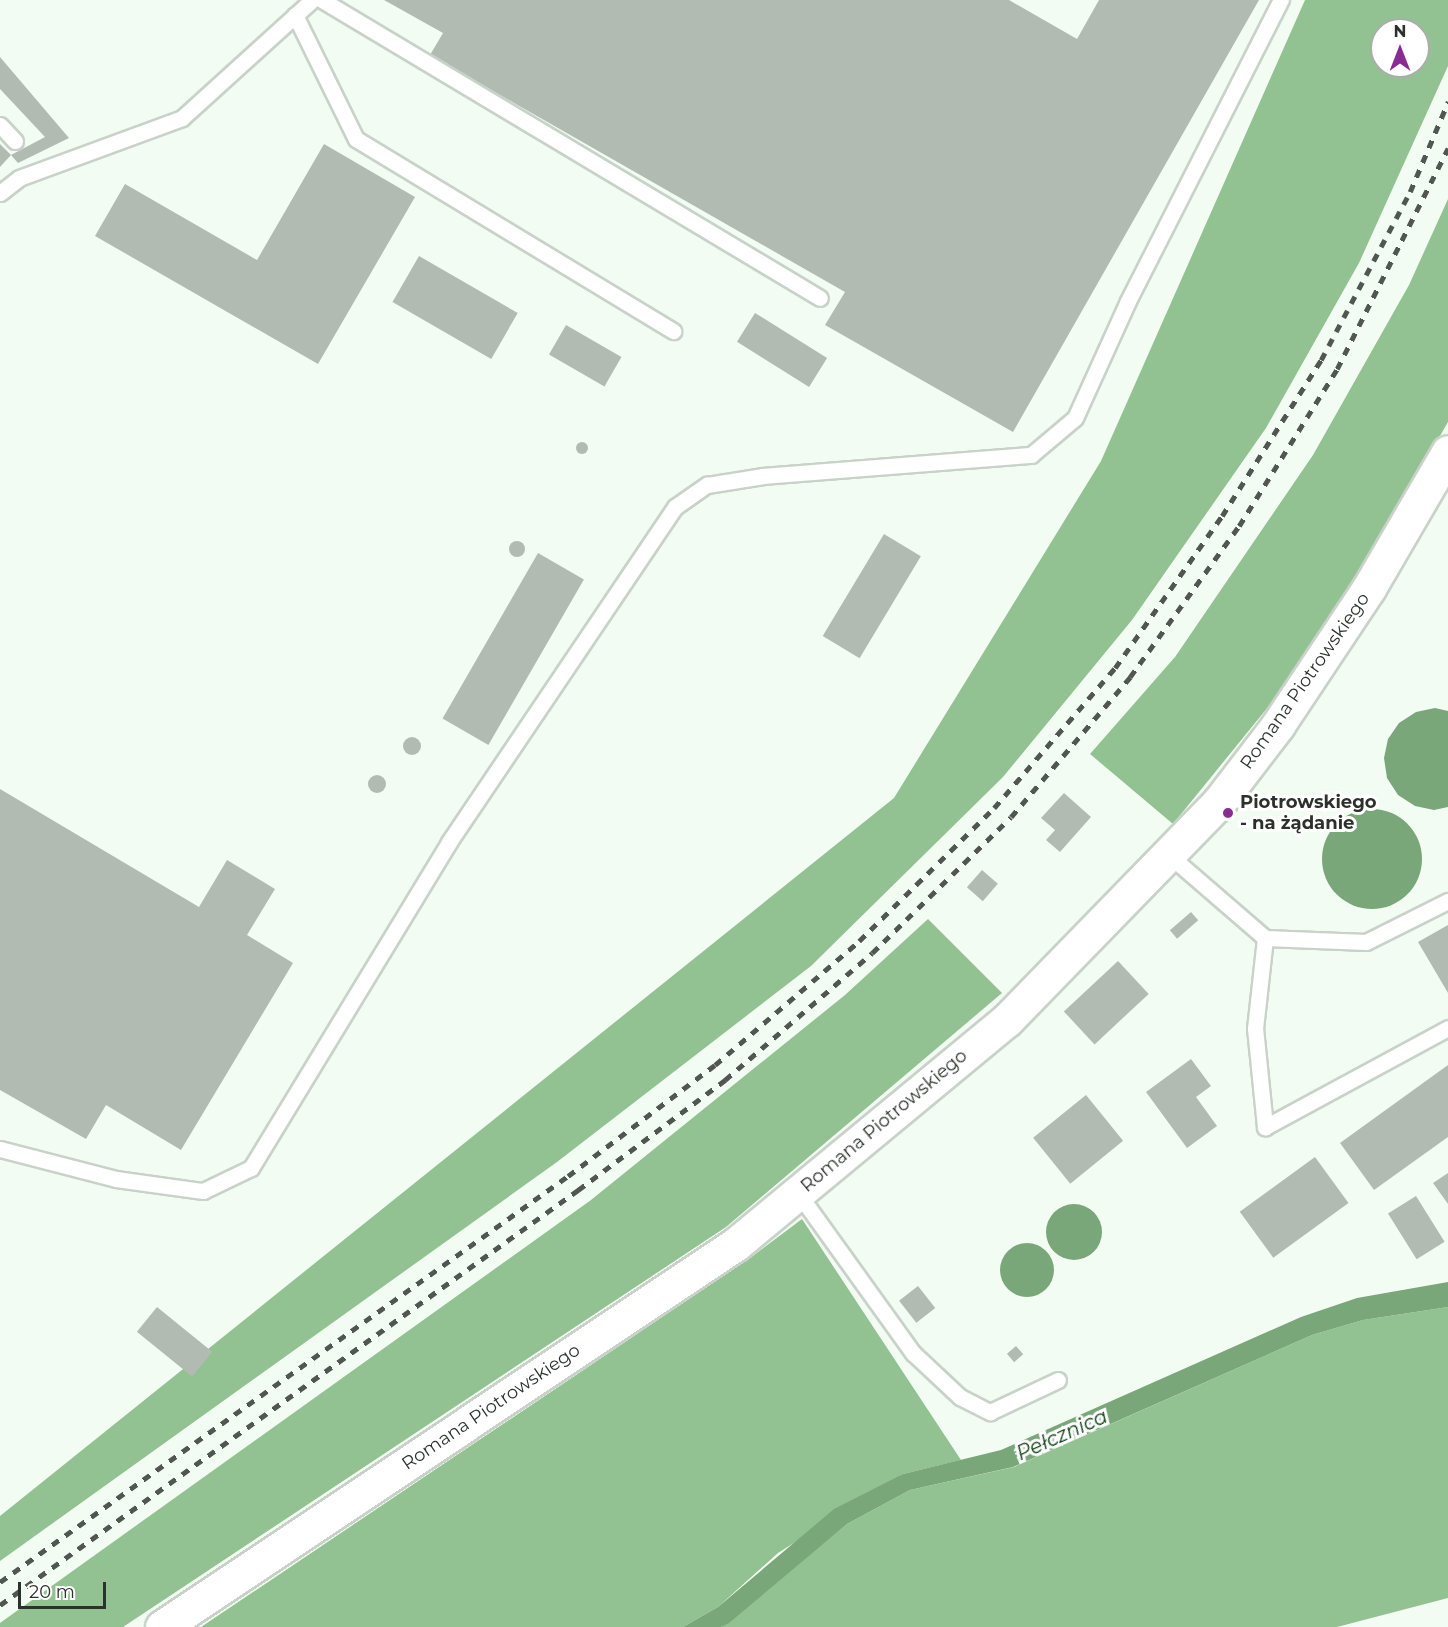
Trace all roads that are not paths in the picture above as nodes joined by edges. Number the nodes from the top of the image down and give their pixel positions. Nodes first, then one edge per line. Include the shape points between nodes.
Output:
1 (312, 0) edge
2 (322, 0) edge
3 (1281, 0) edge
4 (295, 15) junction
5 (0, 125) edge
6 (15, 141) dead end
7 (0, 193) edge
8 (820, 298) dead end
9 (673, 331) dead end
10 (1448, 452) edge
11 (1169, 855) junction
12 (1448, 901) edge
13 (1265, 938) junction
14 (1448, 1028) edge
15 (0, 1149) edge
16 (798, 1193) junction
17 (1058, 1380) dead end
18 (162, 1627) edge

1 - 4 lane
2 - 8 lane
3 - 15 lane via 1128,301 1075,418 1031,455 763,476 707,485 675,507 512,754 449,842 251,1168 203,1191 116,1179
4 - 7 lane via 182,118 19,178
4 - 9 lane via 356,139
5 - 6 lane
10 - 11 street, Romana Piotrowskiego via 1370,588 1278,725 1219,802
11 - 13 lane
11 - 16 street, Romana Piotrowskiego via 1007,1020
12 - 13 lane via 1366,942
13 - 14 lane via 1255,1028 1265,1127
16 - 17 lane via 913,1353 960,1397 990,1412
16 - 18 street, Romana Piotrowskiego via 736,1244

